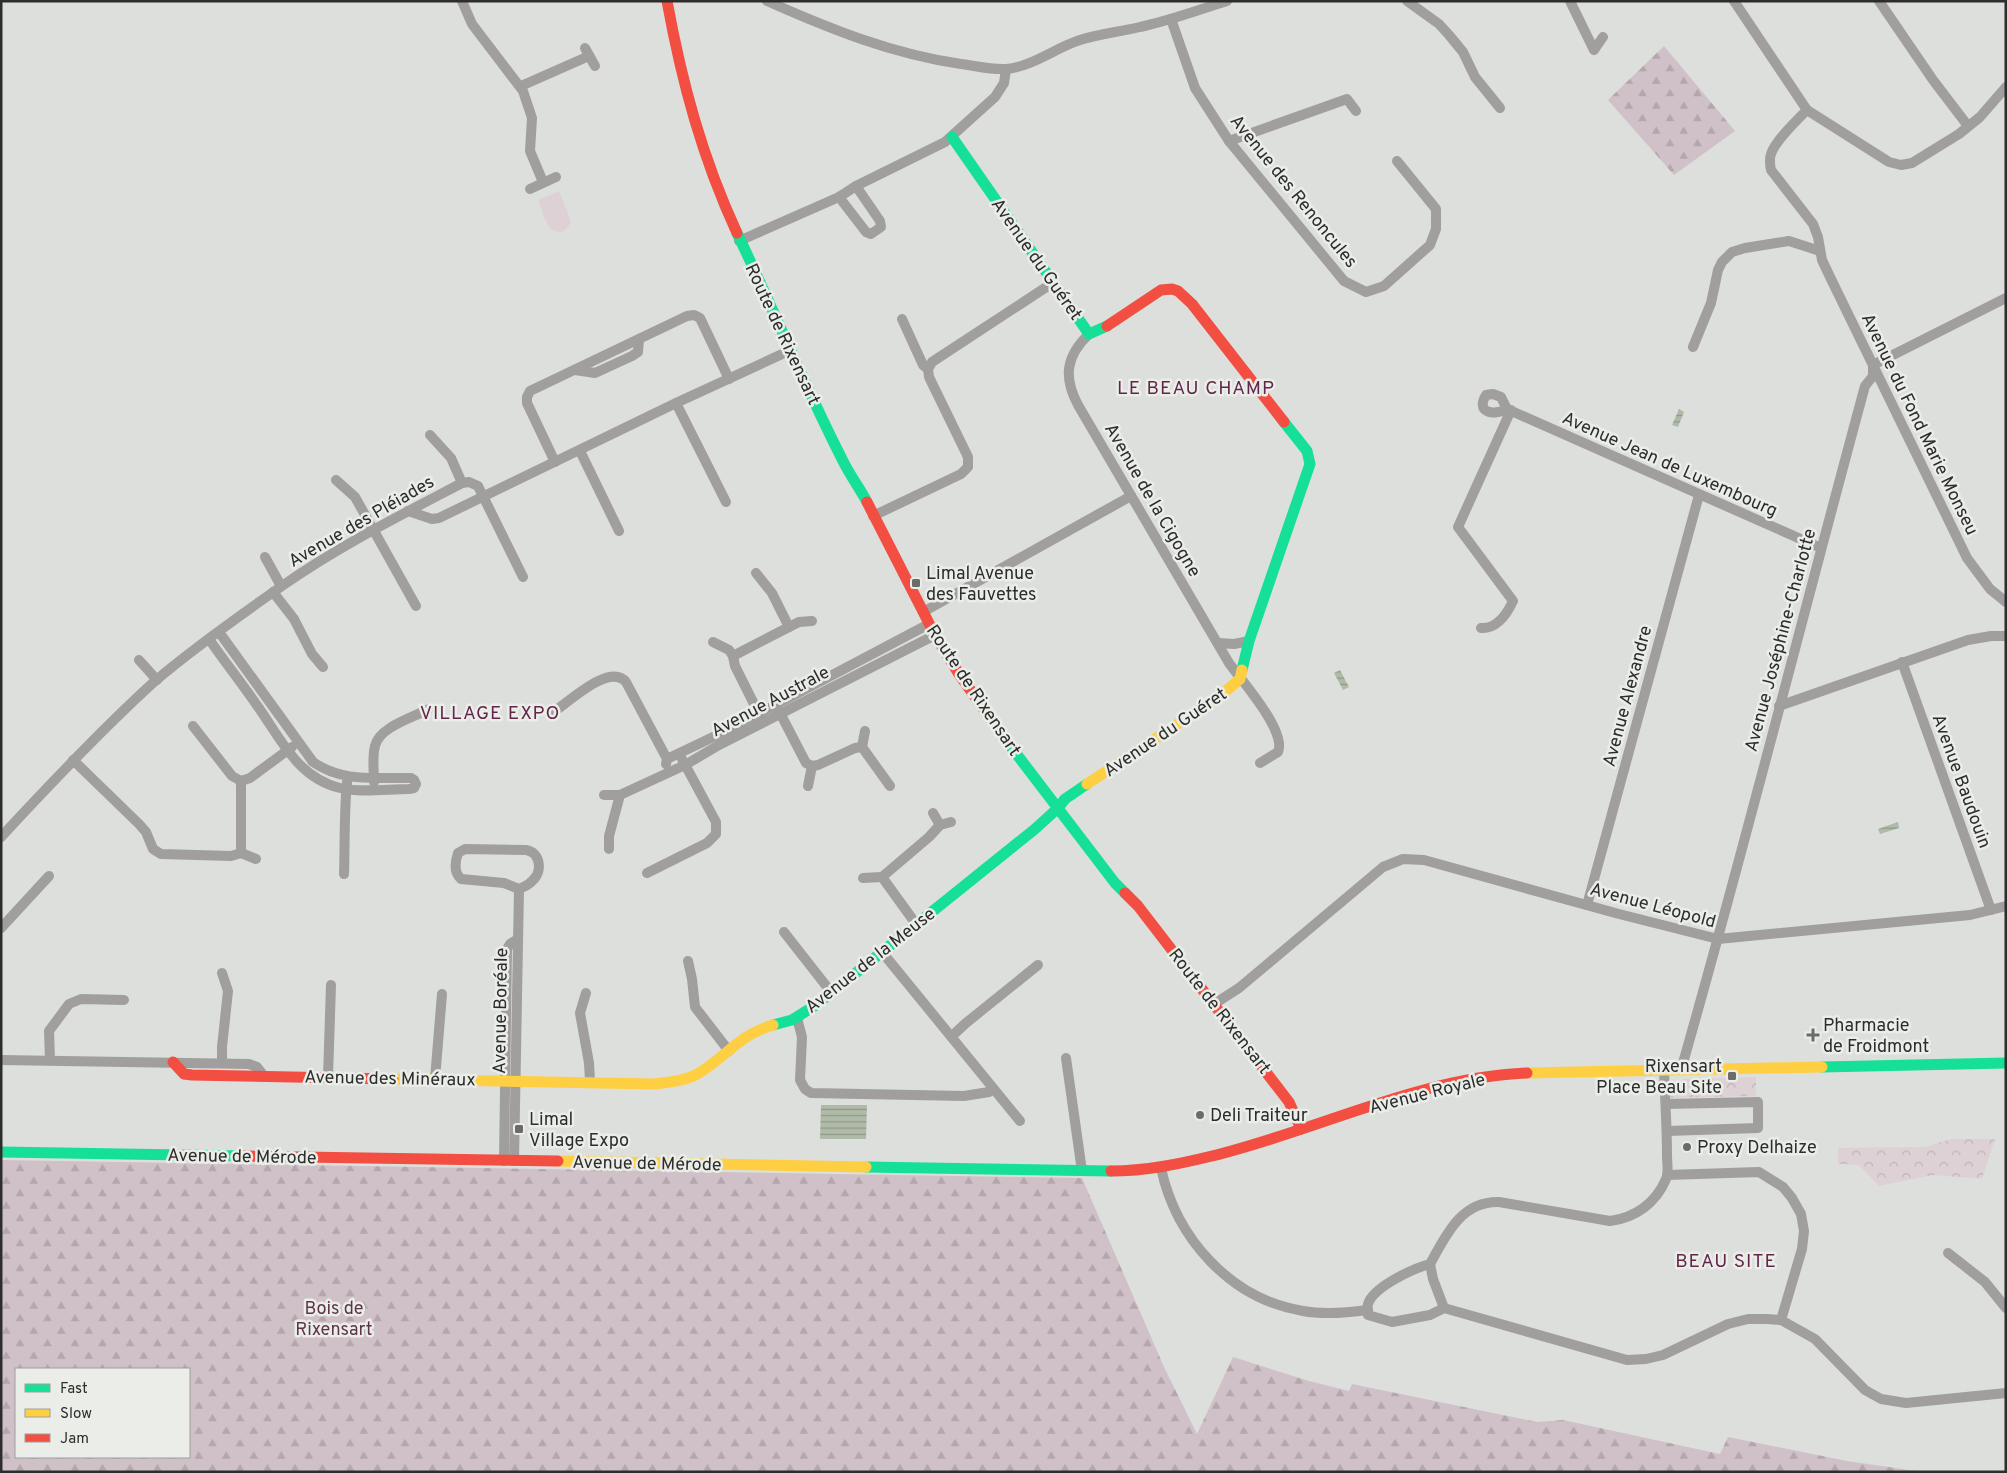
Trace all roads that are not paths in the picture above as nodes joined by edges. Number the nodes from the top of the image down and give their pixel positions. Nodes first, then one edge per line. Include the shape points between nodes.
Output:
1 (462, 1) edge
2 (667, 1) edge
3 (767, 1) edge
4 (1227, 1) edge
5 (1407, 1) edge
6 (1570, 1) edge
7 (1734, 1) edge
8 (1879, 1) edge
9 (1171, 19) junction
10 (1603, 37) dead end
11 (595, 66) dead end
12 (1006, 69) junction
13 (521, 86) junction
14 (2006, 87) edge
15 (1500, 108) dead end
16 (1807, 110) junction
17 (1356, 111) dead end
18 (1968, 126) junction
19 (952, 137) junction
20 (1229, 141) junction
21 (1397, 161) dead end
22 (556, 177) dead end
23 (543, 182) junction
24 (856, 186) junction
25 (530, 189) dead end
26 (839, 197) junction
27 (740, 241) junction
28 (1820, 251) junction
29 (1054, 282) junction
30 (2006, 298) edge
31 (902, 318) dead end
32 (1089, 334) junction
33 (1693, 347) dead end
34 (791, 350) junction
35 (1873, 365) junction
36 (928, 369) junction
37 (729, 379) junction
38 (676, 403) junction
39 (430, 436) dead end
40 (580, 450) junction
41 (555, 462) junction
42 (336, 480) dead end
43 (462, 483) junction
44 (1699, 495) junction
45 (1131, 496) junction
46 (482, 498) junction
47 (726, 502) dead end
48 (408, 511) junction
49 (873, 516) junction
50 (373, 530) junction
51 (620, 531) dead end
52 (1821, 548) junction
53 (265, 557) dead end
54 (756, 574) dead end
55 (523, 576) dead end
56 (277, 589) junction
57 (2006, 602) edge
58 (416, 606) dead end
59 (923, 612) junction
60 (812, 621) dead end
61 (929, 624) junction
62 (789, 628) junction
63 (1481, 628) dead end
64 (219, 632) junction
65 (935, 635) junction
66 (2006, 636) edge
67 (208, 639) junction
68 (1249, 641) junction
69 (713, 642) dead end
70 (1218, 643) junction
71 (733, 656) junction
72 (139, 660) dead end
73 (1902, 662) junction
74 (323, 667) dead end
75 (1240, 679) junction
76 (157, 680) junction
77 (776, 703) junction
78 (1780, 706) junction
79 (430, 709) dead end
80 (759, 712) junction
81 (552, 713) dead end
82 (781, 714) junction
83 (764, 723) junction
84 (193, 726) dead end
85 (865, 731) dead end
86 (298, 743) junction
87 (862, 747) junction
88 (287, 750) junction
89 (680, 754) junction
90 (666, 759) junction
91 (73, 760) junction
92 (1260, 764) dead end
93 (685, 765) junction
94 (812, 766) junction
95 (667, 773) junction
96 (348, 777) junction
97 (374, 777) junction
98 (241, 781) junction
99 (808, 786) dead end
100 (890, 786) dead end
101 (347, 789) junction
102 (373, 789) junction
103 (604, 795) dead end
104 (620, 795) junction
105 (1058, 808) junction
106 (933, 813) dead end
107 (951, 822) dead end
108 (940, 825) junction
109 (1, 837) edge
110 (609, 849) dead end
111 (241, 852) junction
112 (256, 859) dead end
113 (647, 873) dead end
114 (344, 874) dead end
115 (49, 876) dead end
116 (864, 878) dead end
117 (882, 878) junction
118 (518, 889) junction
119 (1587, 905) junction
120 (2006, 906) edge
121 (1991, 910) junction
122 (916, 924) junction
123 (1, 928) edge
124 (784, 932) dead end
125 (1718, 940) junction
126 (882, 952) junction
127 (688, 961) dead end
128 (1038, 965) dead end
129 (222, 973) dead end
130 (331, 985) dead end
131 (832, 992) junction
132 (586, 993) dead end
133 (442, 994) dead end
134 (124, 1000) dead end
135 (1214, 1004) junction
136 (797, 1018) junction
137 (952, 1036) junction
138 (729, 1051) junction
139 (1066, 1058) dead end
140 (1, 1060) edge
141 (50, 1060) junction
142 (173, 1062) junction
143 (2006, 1062) edge
144 (222, 1063) junction
145 (1664, 1070) junction
146 (1681, 1070) junction
147 (264, 1076) junction
148 (328, 1077) junction
149 (436, 1079) junction
150 (510, 1081) junction
151 (590, 1082) junction
152 (992, 1088) junction
153 (1666, 1104) junction
154 (1020, 1121) dead end
155 (1302, 1129) junction
156 (1667, 1131) junction
157 (1, 1152) edge
158 (509, 1161) junction
159 (1161, 1168) junction
160 (1082, 1171) junction
161 (1667, 1175) junction
162 (1948, 1254) dead end
163 (1430, 1264) junction
164 (1444, 1308) junction
165 (2006, 1308) edge
166 (1368, 1310) junction
167 (1781, 1320) junction
168 (2006, 1394) edge

1 - 13 street via 472,24
2 - 27 street, Route de Rixensart via 693,120 719,194
3 - 12 street via 867,42 913,55
4 - 9 street
5 - 15 street via 1449,34 1463,52 1475,77
6 - 10 street via 1594,50
7 - 16 street
8 - 18 street
9 - 12 street via 1076,41
9 - 20 street, Avenue des Renoncules via 1195,88
11 - 13 street via 587,52
12 - 19 street via 1004,82 995,97
13 - 23 street via 532,118 530,151
14 - 18 street
16 - 18 street via 1889,162 1900,165 1912,163
16 - 28 street, Avenue du Fond Marie Monseu via 1771,152 1769,161 1771,170 1813,224
17 - 20 street via 1347,99
19 - 24 street
19 - 29 street, Avenue du Guéret
20 - 21 street, Avenue des Renoncules via 1344,282 1366,292 1384,286 1430,245 1436,229 1436,209
22 - 23 street
23 - 25 street
24 - 26 street
24 - 26 street via 880,221 881,227 871,234
26 - 27 street
27 - 34 street, Route de Rixensart
28 - 33 street via 1789,241 1732,252 1718,270 1711,303
28 - 35 street, Avenue du Fond Marie Monseu
29 - 32 street, Avenue du Guéret
29 - 36 street via 932,362
30 - 35 street
31 - 36 street via 923,365
32 - 45 street, Avenue de la Cigogne via 1076,348 1070,362 1070,387
32 - 68 street, Avenue du Guéret via 1105,327 1154,293 1166,289 1178,291 1192,304 1307,451 1308,474
34 - 37 street
34 - 49 street, Route de Rixensart via 818,412
35 - 52 street, Avenue Joséphine-Charlotte via 1873,376 1865,386
35 - 57 street, Avenue du Fond Marie Monseu via 1967,558 1990,589
36 - 49 street via 968,457 968,467 961,474
37 - 38 street
37 - 41 street via 700,318 686,316 530,391 527,403
38 - 40 street
38 - 47 street
39 - 43 street via 451,458
40 - 41 street
40 - 51 street
41 - 46 street
42 - 50 street via 355,497
43 - 46 street, Avenue des Pléiades via 478,486
43 - 48 street, Avenue des Pléiades
44 - 52 street, Avenue Jean de Luxembourg
44 - 63 street, Avenue Jean de Luxembourg via 1509,410 1458,527 1513,601 1493,627
44 - 119 street, Avenue Alexandre
45 - 59 street
45 - 70 street, Avenue de la Cigogne
46 - 48 street via 439,518 432,519
46 - 55 street
48 - 50 street, Avenue des Pléiades
49 - 59 street, Route de Rixensart
50 - 56 street, Avenue des Pléiades
50 - 58 street
52 - 78 street, Avenue Joséphine-Charlotte
53 - 56 street
54 - 62 street via 772,593
56 - 64 street, Avenue des Pléiades
56 - 74 street via 312,654
59 - 61 street, Route de Rixensart
60 - 62 street via 799,622
61 - 65 street, Route de Rixensart
61 - 77 street, Avenue Australe
62 - 71 street
64 - 67 street, Avenue des Pléiades
64 - 86 street
65 - 82 street, Avenue Australe
65 - 105 street, Route de Rixensart via 978,701
66 - 73 street via 1968,640
67 - 76 street, Avenue des Pléiades
67 - 88 street
68 - 70 street
68 - 75 street, Avenue du Guéret
69 - 71 street via 729,650
70 - 75 street, Avenue de la Cigogne
71 - 80 street
72 - 76 street
73 - 78 street
73 - 121 street, Avenue Baudouin
75 - 92 street, Avenue de la Cigogne via 1258,702 1280,742 1278,752
75 - 105 street, Avenue du Guéret via 1227,692 1065,799
76 - 91 street, Avenue des Pléiades
77 - 80 street, Avenue Australe
77 - 82 street
78 - 125 street, Avenue Joséphine-Charlotte
79 - 97 street via 387,730 378,738 374,747
80 - 83 street
80 - 89 street, Avenue Australe
81 - 90 street via 572,696 609,676 620,677 626,682
82 - 83 street, Avenue Australe
82 - 94 street via 806,763
83 - 93 street, Avenue Australe
84 - 98 street via 232,776
85 - 87 street
86 - 88 street
86 - 96 street via 318,766
87 - 94 street
87 - 100 street
88 - 98 street via 250,778
88 - 101 street via 312,776
89 - 90 street, Avenue Australe
89 - 93 street
90 - 95 street
91 - 109 street, Avenue des Pléiades
91 - 111 street via 139,824 153,849 161,854 230,856
93 - 95 street, Avenue Australe
93 - 113 street via 716,822 716,834 707,843
94 - 99 street
95 - 104 street, Avenue Australe
96 - 97 street
96 - 101 street
97 - 102 street
97 - 102 street via 411,778 416,784 409,789
98 - 111 street
101 - 102 street
101 - 114 street
103 - 104 street, Avenue Australe
104 - 110 street via 609,836
105 - 122 street, Avenue de la Meuse
105 - 135 street, Route de Rixensart
106 - 108 street
107 - 108 street
108 - 117 street
111 - 112 street
115 - 123 street
116 - 117 street
117 - 122 street
118 - 118 street via 537,875 538,858 533,852 465,849 458,853 456,869 461,879 504,882
118 - 150 street, Avenue Boréale
119 - 125 street, Avenue Léopold
119 - 135 street, Avenue Léopold via 1424,860 1410,858 1394,862 1383,867 1238,988
120 - 121 street, Avenue Léopold
121 - 125 street, Avenue Léopold via 1970,915
122 - 126 street, Avenue de la Meuse
124 - 131 street
125 - 146 street, Avenue Joséphine-Charlotte
126 - 131 street, Avenue de la Meuse
126 - 137 street
127 - 138 street via 695,1007
128 - 137 street
129 - 144 street via 228,992
130 - 148 street
131 - 136 street, Avenue de la Meuse
132 - 151 street via 580,1013
133 - 149 street
134 - 141 street via 81,999 69,1004 49,1031
135 - 155 street, Route de Rixensart via 1289,1102
136 - 138 street, Avenue de la Meuse via 755,1032
136 - 152 street via 802,1037 800,1080 811,1092 970,1096 989,1092
137 - 152 street
138 - 151 street, Avenue de la Meuse via 698,1074 677,1081 654,1084
139 - 160 street
140 - 141 street, Avenue des Minéraux
141 - 142 street, Avenue des Minéraux
142 - 144 street, Avenue des Minéraux
142 - 147 street, Avenue des Minéraux via 187,1075
143 - 146 street, Avenue Royale
144 - 147 street, Avenue des Minéraux via 254,1065
145 - 146 street, Avenue Royale
145 - 153 street
145 - 155 street, Avenue Royale via 1524,1073 1458,1082
147 - 148 street, Avenue des Minéraux
148 - 149 street, Avenue des Minéraux
149 - 150 street, Avenue des Minéraux
150 - 151 street, Avenue de la Meuse
150 - 158 street, Avenue Boréale
152 - 154 street
153 - 156 street
153 - 156 street via 1758,1102 1758,1128
155 - 159 street, Avenue de Mérode via 1221,1155
156 - 161 street
157 - 158 street, Avenue de Mérode
158 - 160 street, Avenue de Mérode
159 - 160 street, Avenue de Mérode
159 - 166 street via 1164,1184 1186,1232 1206,1258 1229,1278 1268,1300 1302,1311 1343,1313
161 - 163 street via 1658,1194 1648,1205 1624,1219 1600,1220 1499,1202 1481,1204 1454,1223
161 - 167 street via 1759,1172 1783,1187 1792,1198 1801,1214 1804,1231 1802,1249
162 - 165 street via 1985,1282
163 - 164 street
163 - 166 street via 1379,1289 1370,1299
164 - 166 street via 1392,1322 1368,1315
164 - 167 street via 1627,1360 1663,1355 1728,1324 1748,1319
167 - 168 street via 1815,1339 1865,1390 1881,1399 1906,1403

